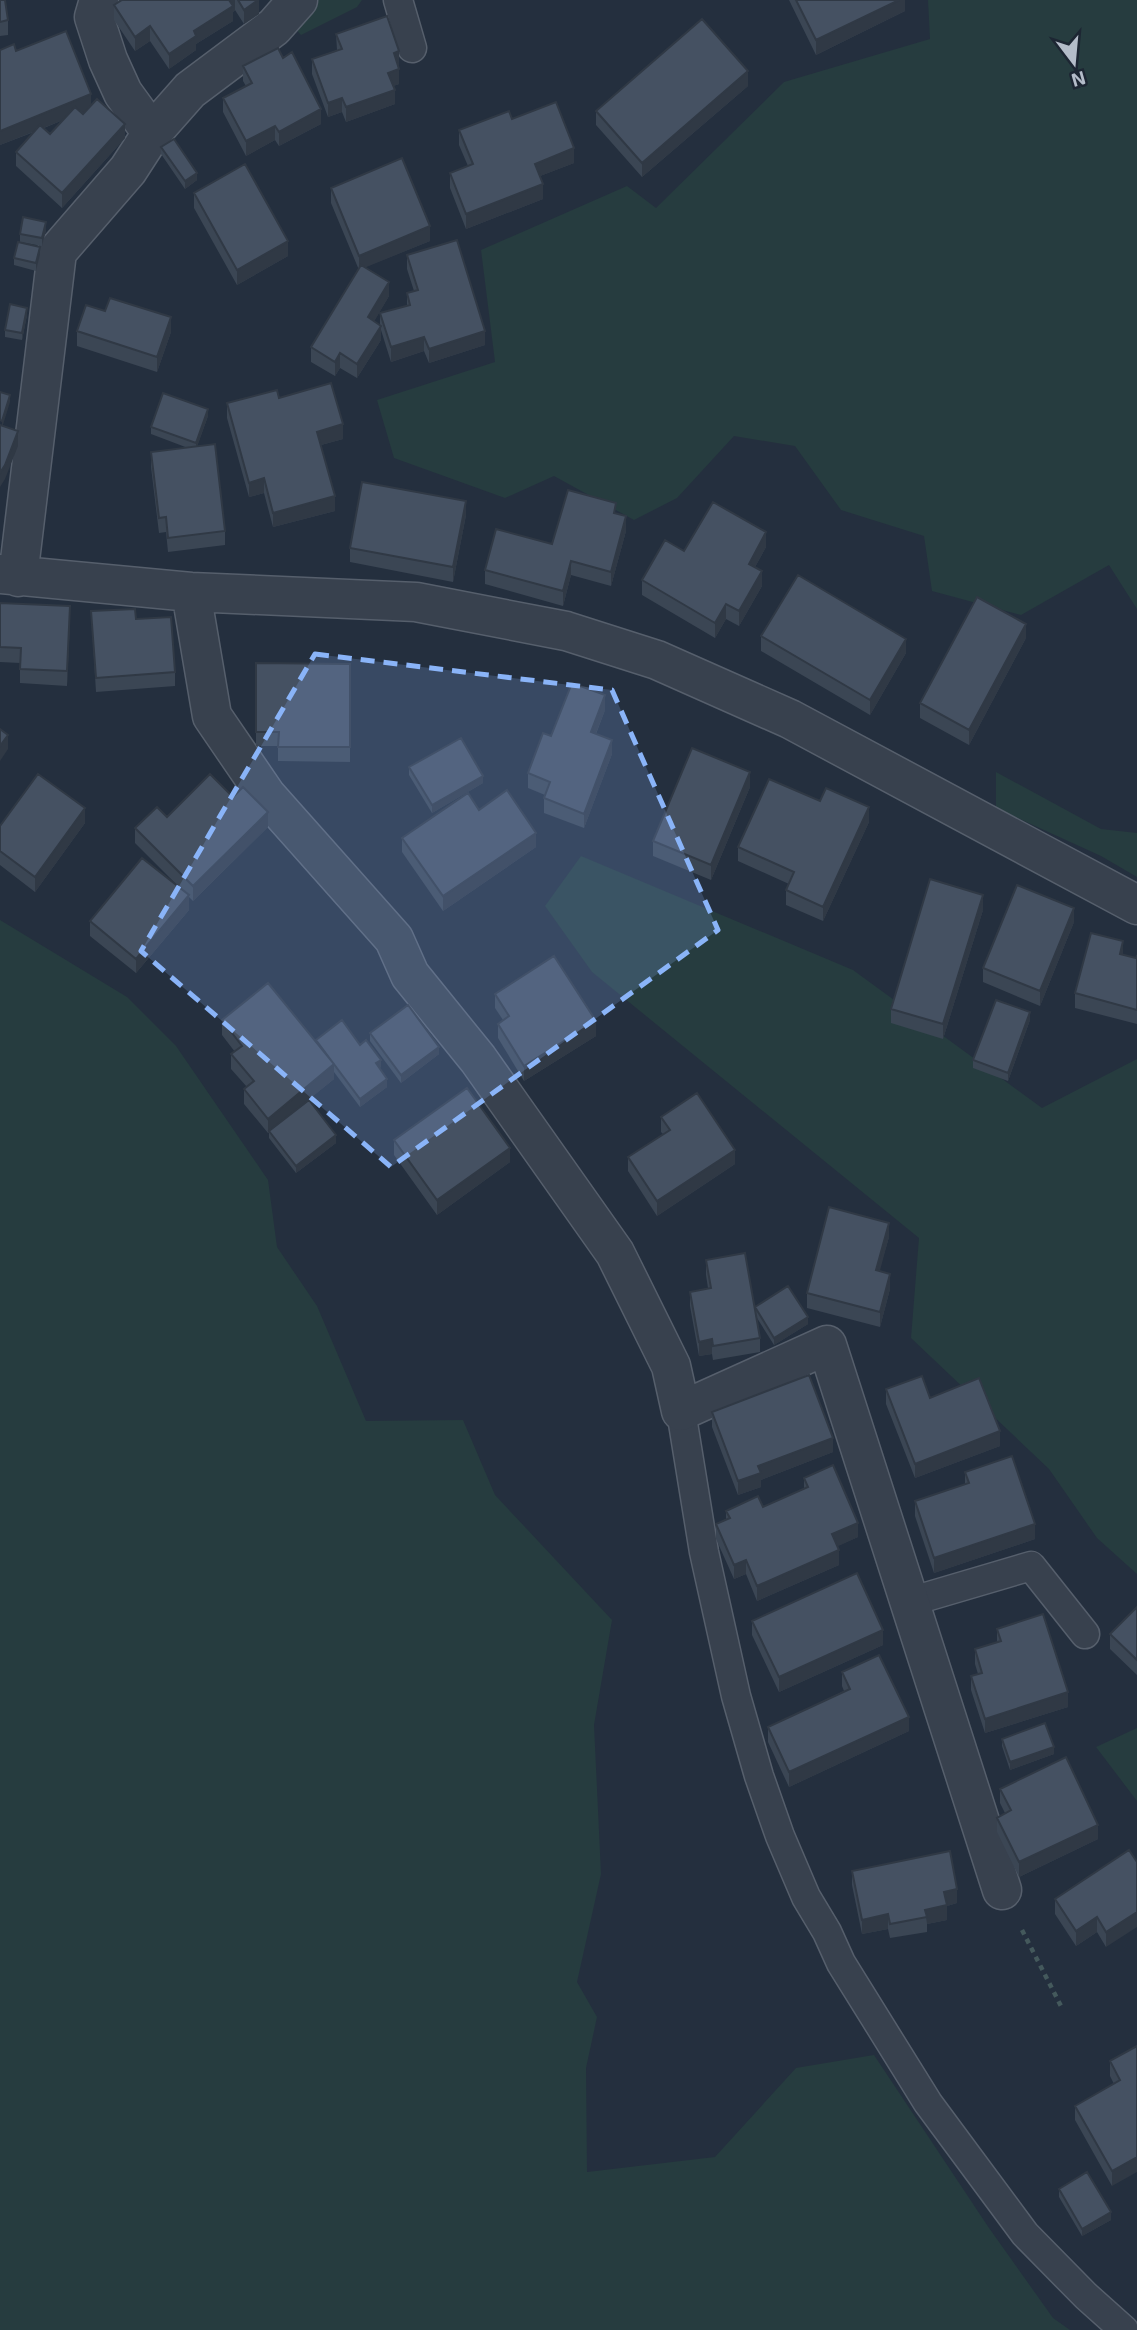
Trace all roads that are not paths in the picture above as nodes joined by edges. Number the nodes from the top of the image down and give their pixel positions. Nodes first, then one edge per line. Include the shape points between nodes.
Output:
1 (99, 0) edge
2 (298, 0) edge
3 (398, 0) edge
4 (412, 48) dead end
5 (152, 134) junction
6 (9, 576) edge
7 (191, 592) junction
8 (1137, 905) edge
9 (681, 1411) junction
10 (909, 1602) junction
11 (1084, 1634) dead end
12 (1002, 1890) road end
13 (1124, 2330) edge

1 - 5 street via 94,18 108,60 123,93
2 - 5 street via 274,26 190,90
3 - 4 lane
5 - 6 street via 128,170 57,252
6 - 7 street
7 - 8 street via 416,602 566,631 657,660 790,719
7 - 9 street via 212,716 267,794 394,939 410,975 478,1059 615,1253 671,1366
9 - 10 street via 827,1345
9 - 13 lane via 704,1552 736,1696 767,1800 806,1897 928,2104 1025,2234
10 - 11 lane via 1031,1566
10 - 12 street

